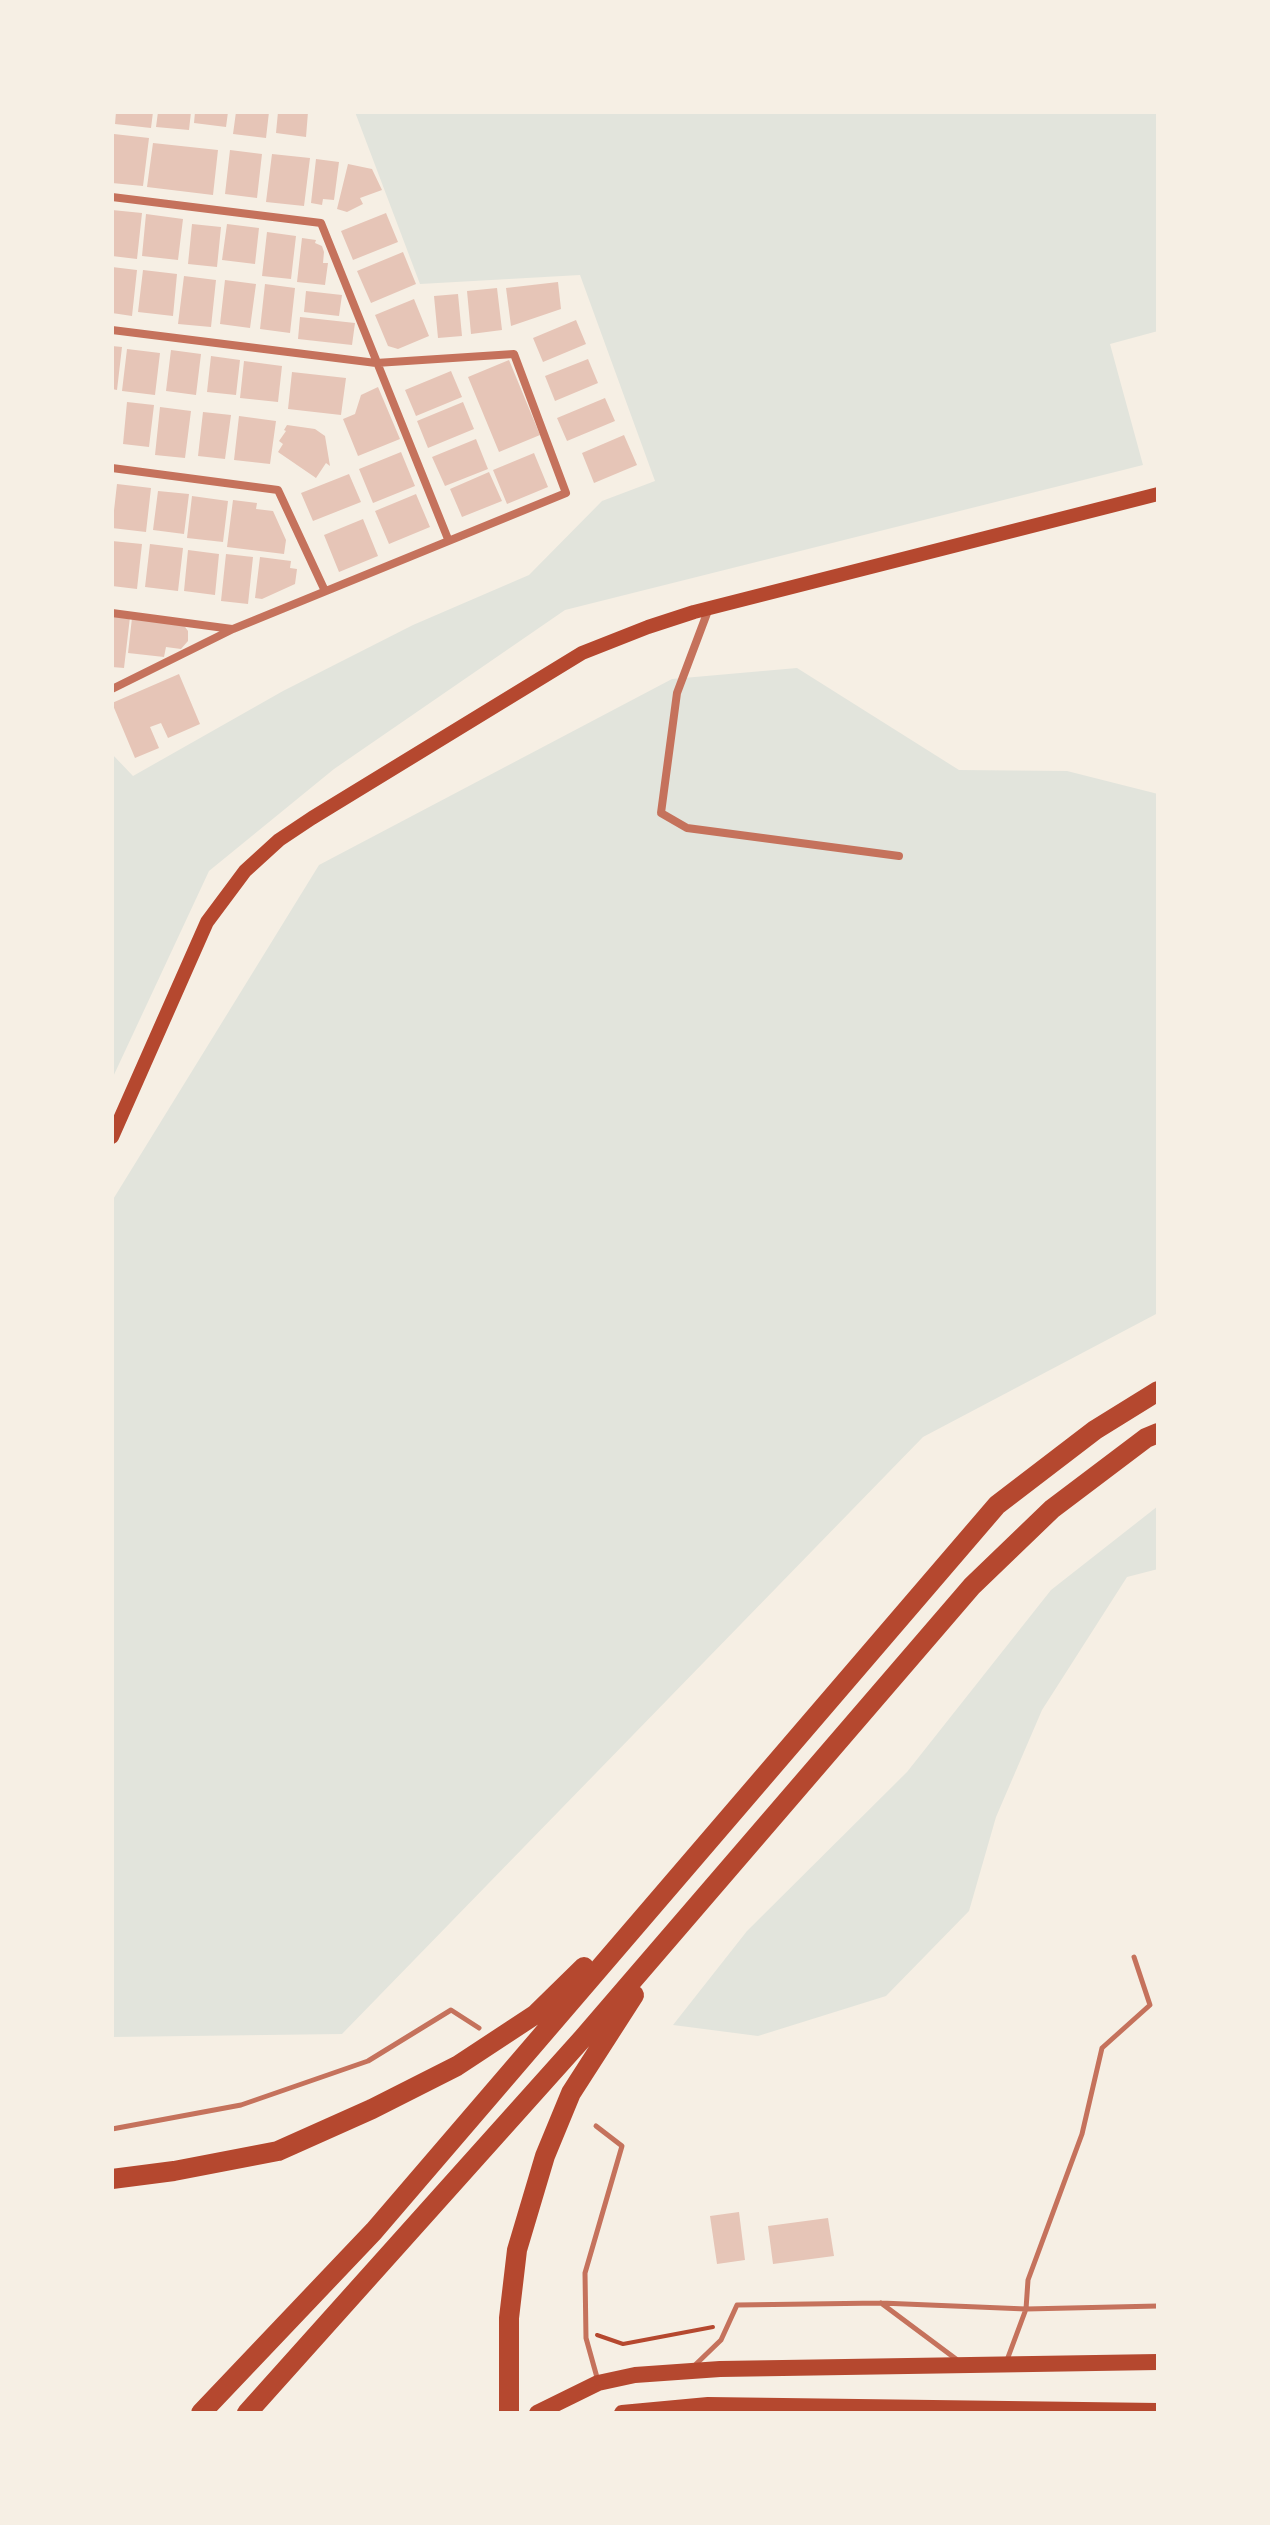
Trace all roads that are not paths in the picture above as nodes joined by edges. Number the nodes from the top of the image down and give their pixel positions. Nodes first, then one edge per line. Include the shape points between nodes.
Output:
1 (112, 197) edge
2 (112, 330) edge
3 (376, 363) junction
4 (112, 468) edge
5 (1158, 494) edge
6 (448, 539) junction
7 (325, 591) junction
8 (709, 608) junction
9 (112, 613) edge
10 (233, 629) junction
11 (112, 689) edge
12 (899, 856) dead end
13 (112, 1137) edge
14 (1158, 1391) edge
15 (1158, 1433) edge
16 (684, 1868) junction
17 (675, 1931) junction
18 (1134, 1957) dead end
19 (479, 2028) dead end
20 (596, 2126) dead end
21 (112, 2129) edge
22 (112, 2179) edge
23 (881, 2303) junction
24 (1158, 2306) edge
25 (1026, 2309) junction
26 (1158, 2362) edge
27 (1005, 2364) junction
28 (963, 2365) junction
29 (689, 2371) junction
30 (598, 2383) junction
31 (946, 2410) edge
32 (1158, 2411) edge
33 (201, 2413) edge
34 (247, 2413) edge
35 (509, 2413) edge
36 (537, 2413) edge
37 (622, 2413) edge

1 - 3 street via 321,223
2 - 3 street
3 - 6 street
3 - 6 street via 514,354 566,493
4 - 7 street via 278,490
5 - 8 main road
6 - 7 street
7 - 10 street
8 - 12 street via 677,693 661,813 687,828
8 - 13 main road via 582,653 279,840 245,871 207,922
9 - 10 street
10 - 11 street
14 - 16 highway via 1095,1430 997,1505
15 - 17 highway via 1052,1509 972,1586
16 - 22 highway via 536,2014 457,2066 278,2151
16 - 33 highway via 374,2231
17 - 34 highway
17 - 35 highway via 571,2093 545,2156 517,2250 509,2318
18 - 25 lane via 1150,2005 1102,2048 1082,2134 1028,2280
19 - 21 lane via 451,2010 368,2061 340,2071 241,2105
20 - 30 lane via 622,2146 585,2273 586,2331
23 - 25 lane
23 - 28 lane
23 - 29 lane via 737,2305 721,2340
24 - 25 lane
25 - 27 lane
26 - 27 main road
27 - 28 main road
28 - 29 main road
29 - 30 main road
30 - 36 main road
31 - 32 main road
31 - 37 main road via 708,2405

